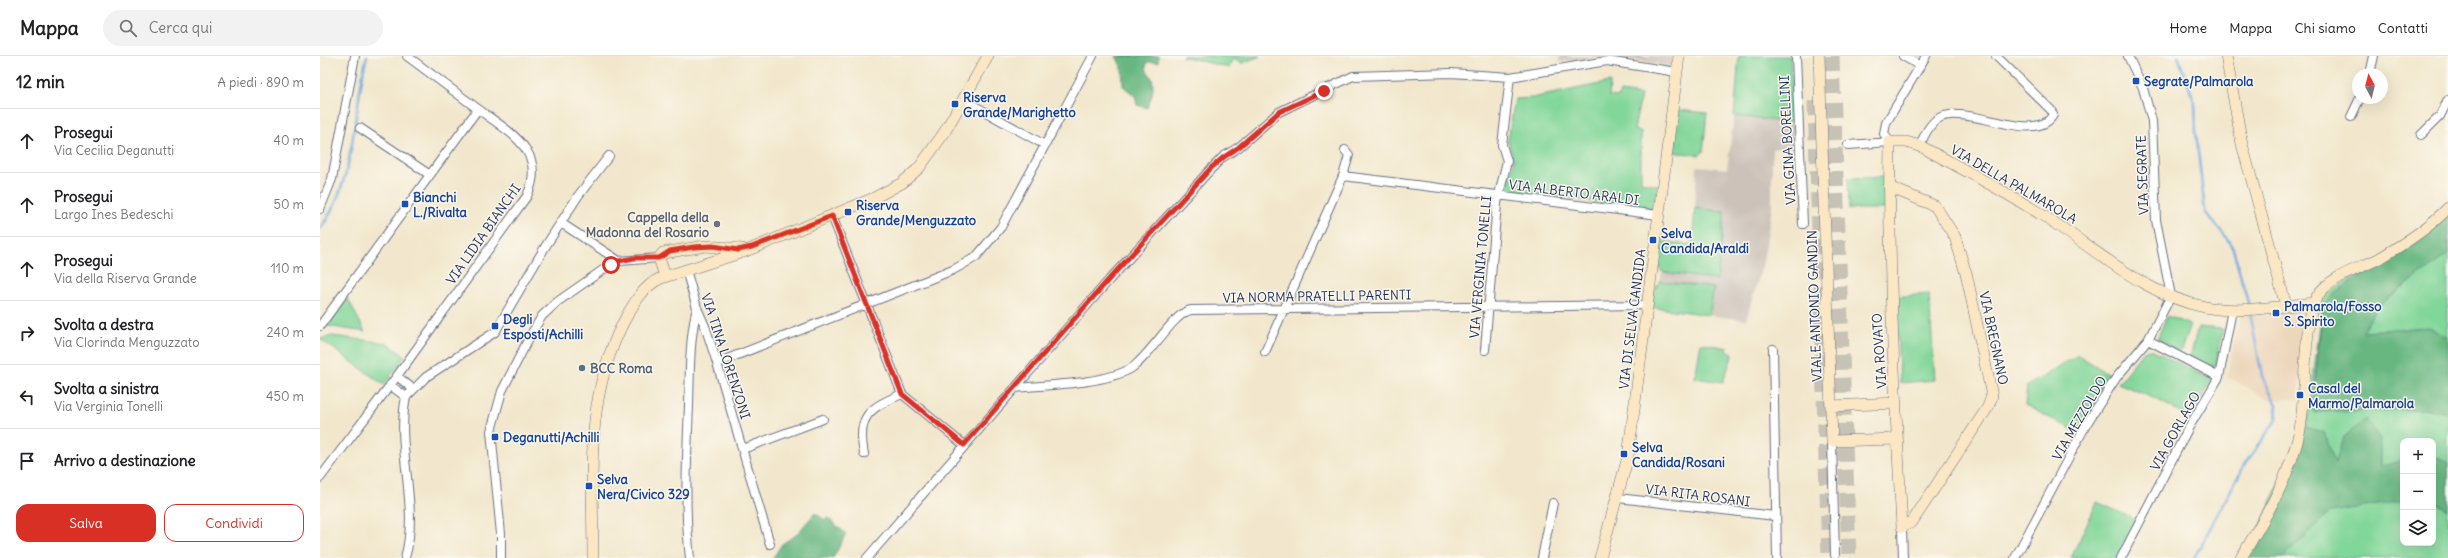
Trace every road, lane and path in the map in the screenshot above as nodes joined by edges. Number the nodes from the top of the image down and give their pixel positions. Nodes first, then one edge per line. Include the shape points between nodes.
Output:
1 (355, 56) edge
2 (407, 56) edge
3 (988, 56) edge
4 (1093, 56) edge
5 (1679, 56) edge
6 (1796, 56) edge
7 (1819, 56) edge
8 (1903, 56) edge
9 (1926, 56) edge
10 (1997, 56) edge
11 (2128, 56) edge
12 (2226, 56) edge
13 (2374, 56) edge
14 (1920, 66) junction
15 (2371, 68) edge
16 (1677, 72) junction
17 (1510, 77) junction
18 (964, 100) junction
19 (2448, 100) edge
20 (2357, 104) edge
21 (478, 110) junction
22 (2351, 117) dead end
23 (360, 128) dead end
24 (2421, 135) dead end
25 (1890, 142) junction
26 (1045, 144) junction
27 (1848, 145) dead end
28 (1920, 146) junction
29 (1345, 150) dead end
30 (609, 156) dead end
31 (430, 175) junction
32 (1343, 176) junction
33 (1889, 187) junction
34 (1498, 194) junction
35 (323, 197) edge
36 (2448, 208) edge
37 (320, 209) edge
38 (1659, 215) junction
39 (832, 216) junction
40 (561, 223) junction
41 (1803, 224) dead end
42 (709, 246) junction
43 (752, 247) junction
44 (659, 258) junction
45 (619, 261) junction
46 (713, 261) junction
47 (686, 270) junction
48 (665, 276) junction
49 (2171, 296) junction
50 (2314, 303) junction
51 (868, 304) junction
52 (1489, 305) junction
53 (1647, 305) junction
54 (2286, 306) junction
55 (697, 308) junction
56 (1285, 308) junction
57 (2243, 309) junction
58 (320, 326) edge
59 (2148, 340) junction
60 (1773, 349) dead end
61 (1484, 350) dead end
62 (1265, 352) dead end
63 (717, 363) junction
64 (397, 376) junction
65 (2219, 377) junction
66 (390, 385) junction
67 (1015, 388) junction
68 (413, 389) junction
69 (902, 394) junction
70 (406, 398) junction
71 (1896, 403) junction
72 (1831, 406) junction
73 (823, 419) dead end
74 (1897, 439) junction
75 (1832, 441) junction
76 (964, 445) junction
77 (743, 449) junction
78 (864, 454) dead end
79 (320, 478) edge
80 (1618, 498) junction
81 (1553, 503) dead end
82 (1775, 516) junction
83 (1902, 527) junction
84 (770, 544) dead end
85 (1835, 555) dead end
86 (405, 558) edge
87 (501, 558) edge
88 (593, 558) edge
89 (690, 558) edge
90 (867, 558) edge
91 (1542, 558) edge
92 (1600, 558) edge
93 (1777, 558) edge
94 (1903, 558) edge
95 (2015, 558) edge
96 (2121, 558) edge
97 (2241, 558) edge

1 - 35 street via 334,172
2 - 21 street, VIA LIDIA BIANCHI
3 - 18 street
4 - 26 street
5 - 16 street, VIA DI SELVA CANDIDA
6 - 41 street, VIA GINA BORELLINI
7 - 72 street, VIALE ANTONIO GANDIN
8 - 14 street
9 - 14 street
10 - 28 street via 2051,110 2053,115 2048,122 2036,127 1946,115 1931,125
11 - 49 street, VIA SEGRATE via 2143,88 2152,121 2156,220
12 - 54 street via 2242,144
13 - 15 street
14 - 25 street via 1885,125 1884,135
16 - 17 street via 1607,61
16 - 38 street, VIA DI SELVA CANDIDA
17 - 34 street, VIA VERGINIA TONELLI via 1502,145 1507,161
17 - 67 street via 1451,73 1353,76 1279,112 1211,168 1110,278
18 - 26 street
18 - 39 street via 928,157 906,180 886,194
19 - 24 street via 2440,116
20 - 22 street
21 - 31 street
21 - 64 street, VIA LIDIA BIANCHI via 523,144 531,159 532,184 527,196
23 - 31 street
25 - 27 street
25 - 28 street, VIA DELLA PALMAROLA via 1906,142
25 - 33 street, VIA ROVATO
26 - 51 street via 1001,227 976,257 953,270
28 - 49 street, VIA DELLA PALMAROLA via 2042,215 2116,266
29 - 32 street via 1349,155
30 - 40 street
31 - 58 street
32 - 34 street, VIA ALBERTO ARALDI
32 - 56 street
33 - 71 street, VIA ROVATO via 1890,295
33 - 83 street, VIA BREGNANO via 1935,206 1955,237 1967,277 1992,396 1988,407 1912,522
34 - 38 street, VIA ALBERTO ARALDI
34 - 52 street, VIA VERGINIA TONELLI
35 - 37 street
36 - 50 street via 2409,240 2325,287
38 - 53 street, VIA DI SELVA CANDIDA
39 - 43 street
39 - 51 street
40 - 45 street
40 - 68 street via 495,332 436,369
42 - 43 street via 735,250
42 - 44 street via 675,250
42 - 46 street via 713,250
43 - 46 street
44 - 45 street
44 - 48 street
45 - 87 street via 547,310 530,336 502,391 493,418 491,436 502,534
46 - 47 street
47 - 48 street
47 - 55 street, VIA TINA LORENZONI
48 - 88 street via 648,286 630,311 612,347 602,379 591,449
49 - 57 street, VIA DELLA PALMAROLA via 2196,305
49 - 59 street, VIA MEZZOLDO
50 - 54 street, VIA DELLA PALMAROLA
50 - 97 street via 2296,445 2260,526
51 - 63 street
51 - 69 street
52 - 53 street, VIA NORMA PRATELLI PARENTI
52 - 56 street, VIA NORMA PRATELLI PARENTI
52 - 61 street, VIA VERGINIA TONELLI
53 - 80 street, VIA DI SELVA CANDIDA via 1628,457
54 - 57 street, VIA DELLA PALMAROLA
55 - 63 street, VIA TINA LORENZONI
55 - 89 street via 690,341 687,438 686,528
56 - 62 street
56 - 67 street, VIA NORMA PRATELLI PARENTI via 1187,310 1178,316 1135,366 1117,375
57 - 65 street, VIA GORLAGO
59 - 65 street
59 - 95 street, VIA MEZZOLDO via 2126,365 2097,406
60 - 82 street
63 - 77 street, VIA TINA LORENZONI
64 - 66 street, VIA LIDIA BIANCHI
64 - 68 street
65 - 96 street, VIA GORLAGO
66 - 70 street
66 - 79 street, VIA LIDIA BIANCHI
67 - 76 street
68 - 70 street
69 - 76 street
69 - 78 street via 877,405 867,415 862,435
70 - 86 street via 405,436 411,527
71 - 72 street
71 - 74 street, VIA ROVATO
72 - 75 street, VIALE ANTONIO GANDIN
73 - 77 street
74 - 75 street
74 - 83 street, VIA ROVATO
75 - 85 street, VIALE ANTONIO GANDIN
76 - 90 street
77 - 84 street, VIA TINA LORENZONI
80 - 82 street, VIA RITA ROSANI
80 - 92 street, VIA DI SELVA CANDIDA
81 - 91 street
82 - 93 street
83 - 94 street, VIA ROVATO

